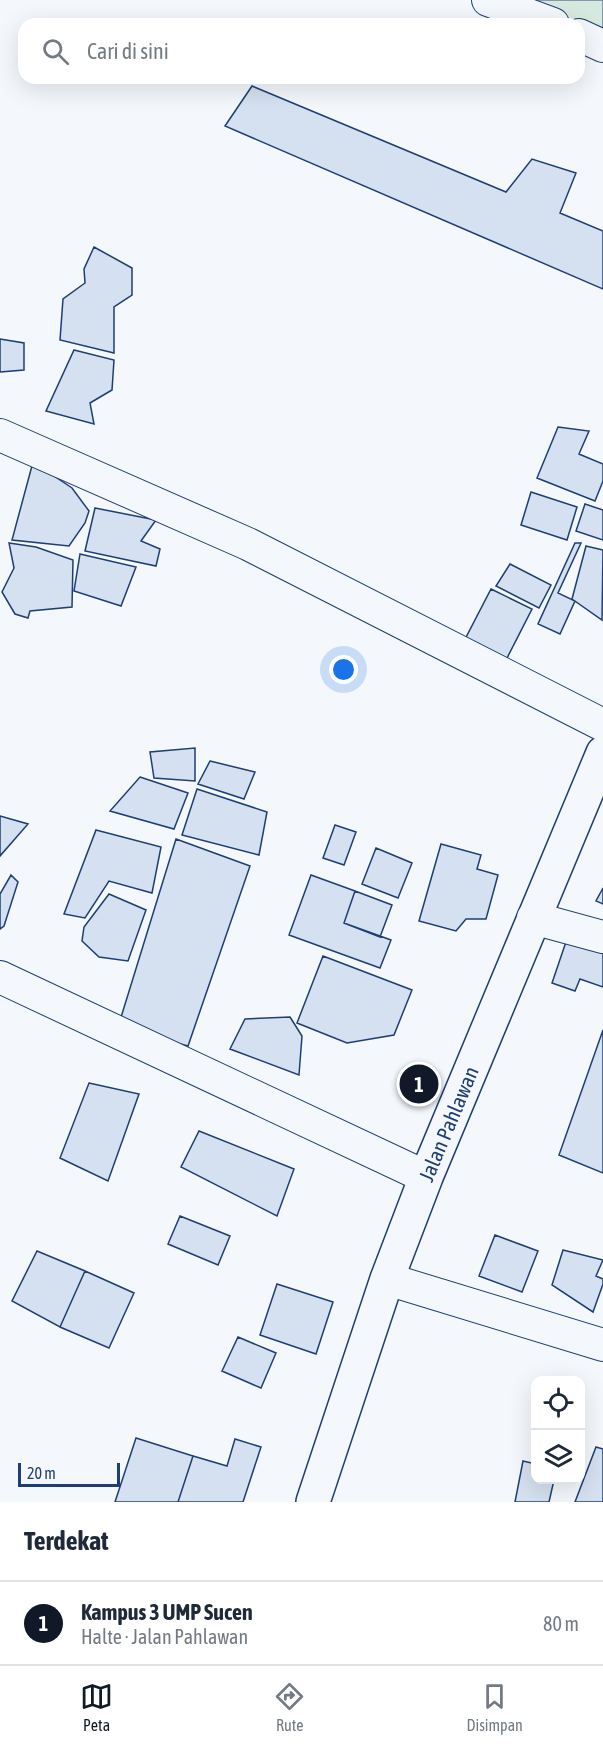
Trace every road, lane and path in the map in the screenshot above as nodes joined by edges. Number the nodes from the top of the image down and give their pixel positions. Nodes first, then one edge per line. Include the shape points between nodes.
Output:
1 (488, 0) edge
2 (537, 18) edge
3 (585, 38) edge
4 (603, 46) edge
5 (0, 435) edge
6 (603, 725) edge
7 (603, 753) edge
8 (533, 918) junction
9 (603, 937) edge
10 (0, 977) edge
11 (426, 1177) junction
12 (387, 1279) junction
13 (603, 1345) edge
14 (313, 1502) edge

1 - 2 street
3 - 4 street
5 - 6 street via 248,544
7 - 8 main road, Jalan Pahlawan
8 - 9 street
8 - 11 main road, Jalan Pahlawan
10 - 11 street
11 - 12 main road, Jalan Pahlawan
12 - 13 street
12 - 14 main road, Jalan Pahlawan

